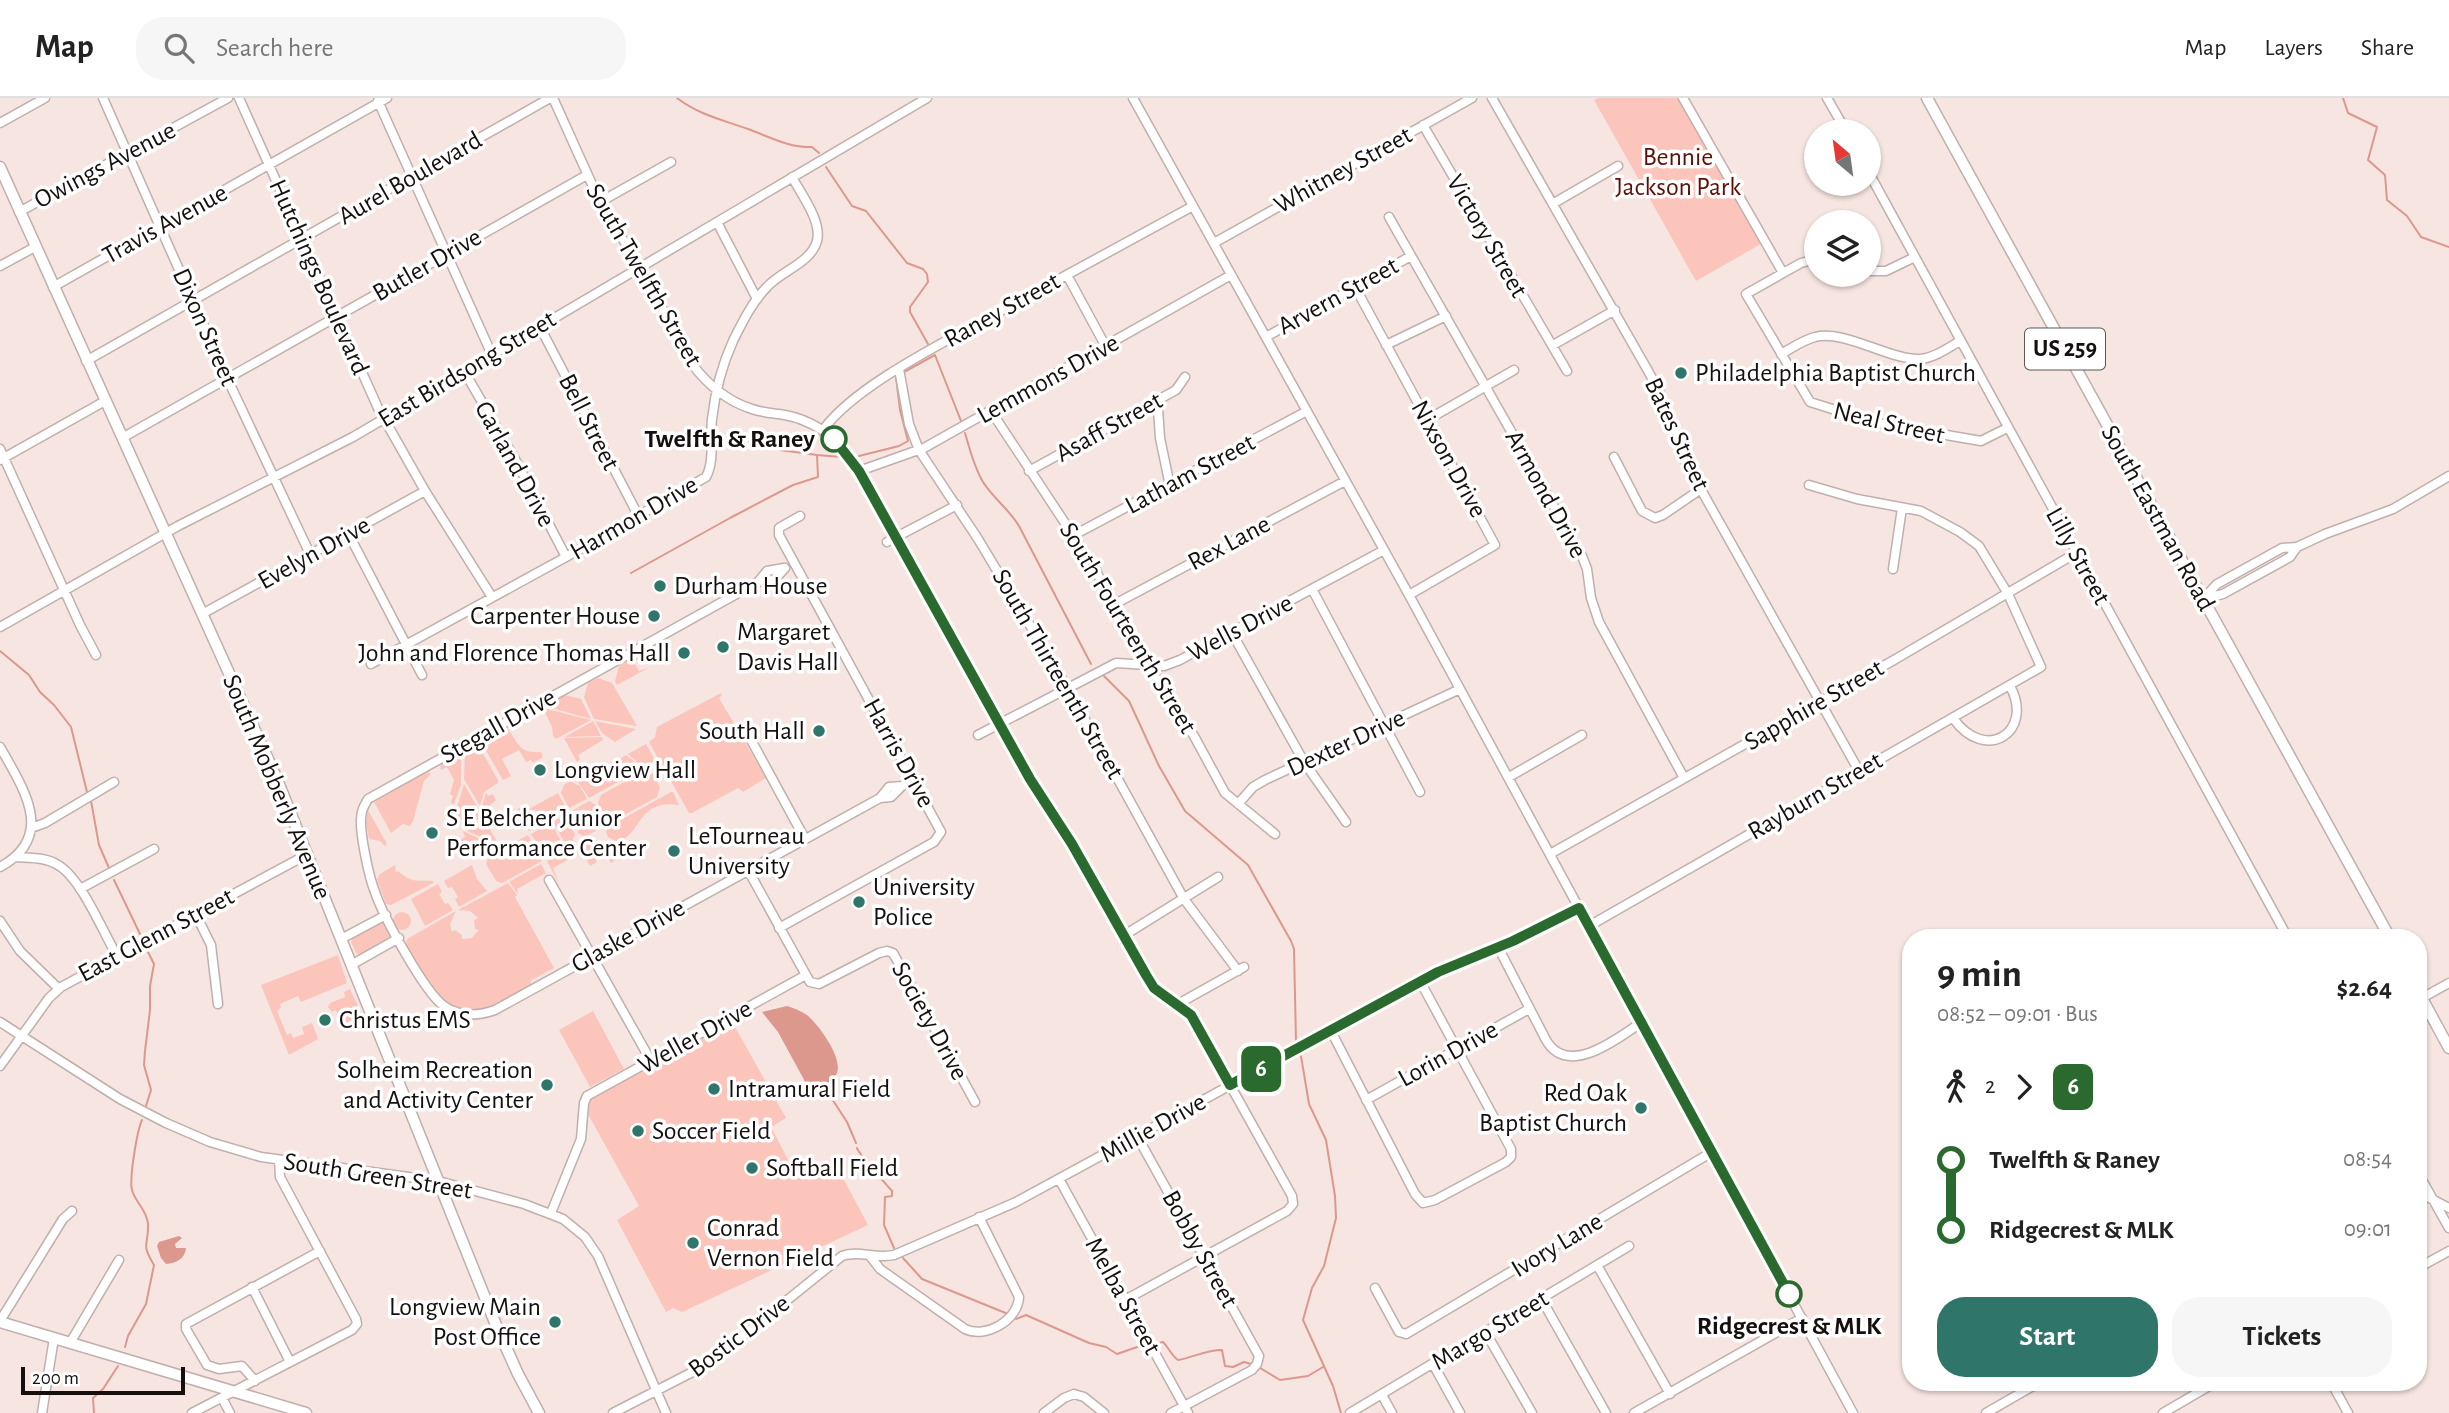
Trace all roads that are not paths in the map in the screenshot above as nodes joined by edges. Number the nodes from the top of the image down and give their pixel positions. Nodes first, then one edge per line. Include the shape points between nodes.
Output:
1 (46, 98) edge
2 (103, 98) edge
3 (228, 98) edge
4 (239, 98) edge
5 (387, 98) edge
6 (551, 98) edge
7 (928, 98) edge
8 (1133, 98) edge
9 (1472, 98) edge
10 (1492, 98) edge
11 (1684, 98) edge
12 (1827, 98) edge
13 (1927, 98) edge
14 (377, 100) edge
15 (1839, 119) edge
16 (0, 123) edge
17 (1423, 125) junction
18 (127, 153) junction
19 (671, 162) dead end
20 (268, 165) junction
21 (1618, 166) dead end
22 (1, 171) edge
23 (587, 175) junction
24 (411, 177) junction
25 (792, 177) junction
26 (1881, 195) edge
27 (600, 202) junction
28 (1554, 203) junction
29 (1193, 206) junction
30 (19, 212) junction
31 (1389, 217) dead end
32 (717, 222) junction
33 (160, 227) junction
34 (302, 239) junction
35 (1214, 243) junction
36 (35, 247) junction
37 (445, 255) junction
38 (1411, 256) junction
39 (1915, 257) junction
40 (1804, 262) edge
41 (0, 266) edge
42 (640, 267) junction
43 (1881, 271) edge
44 (1783, 273) junction
45 (1067, 275) junction
46 (1231, 275) junction
47 (53, 287) junction
48 (1355, 287) junction
49 (757, 299) junction
50 (193, 300) junction
51 (1615, 310) junction
52 (337, 316) junction
53 (1446, 316) junction
54 (540, 327) junction
55 (1266, 337) junction
56 (1960, 341) junction
57 (1386, 345) junction
58 (1553, 345) junction
59 (1106, 347) junction
60 (1781, 354) junction
61 (492, 355) junction
62 (86, 360) junction
63 (900, 369) junction
64 (1514, 370) dead end
65 (1567, 370) dead end
66 (464, 372) junction
67 (1185, 377) dead end
68 (227, 379) junction
69 (1486, 387) junction
70 (718, 391) junction
71 (105, 401) junction
72 (1154, 402) junction
73 (991, 411) junction
74 (1307, 411) junction
75 (384, 419) junction
76 (1427, 421) junction
77 (2007, 428) junction
78 (823, 430) junction
79 (122, 438) junction
80 (919, 450) junction
81 (1, 456) edge
82 (1614, 457) dead end
83 (859, 471) junction
84 (1029, 471) junction
85 (2449, 476) edge
86 (274, 478) junction
87 (1345, 481) junction
88 (1809, 485) dead end
89 (1170, 486) junction
90 (1701, 489) junction
91 (425, 491) junction
92 (957, 505) junction
93 (1902, 508) junction
94 (800, 516) dead end
95 (639, 517) junction
96 (348, 533) junction
97 (165, 534) junction
98 (1074, 535) junction
99 (896, 537) junction
100 (887, 542) dead end
101 (1384, 550) junction
102 (2076, 553) junction
103 (310, 554) junction
104 (566, 557) junction
105 (794, 563) junction
106 (1893, 569) dead end
107 (1312, 589) junction
108 (65, 591) junction
109 (2008, 594) junction
110 (1409, 595) junction
111 (492, 597) junction
112 (2203, 599) junction
113 (1113, 605) junction
114 (202, 614) junction
115 (0, 627) edge
116 (1231, 633) junction
117 (405, 645) junction
118 (96, 655) dead end
119 (371, 664) dead end
120 (1148, 666) junction
121 (422, 675) dead end
122 (2010, 686) junction
123 (1067, 687) junction
124 (1460, 690) junction
125 (1821, 701) junction
126 (1953, 718) junction
127 (999, 723) junction
128 (1384, 725) junction
129 (744, 727) dead end
130 (978, 735) dead end
131 (1582, 735) dead end
132 (0, 747) edge
133 (1304, 762) junction
134 (1859, 771) junction
135 (1508, 777) junction
136 (1684, 778) junction
137 (913, 779) junction
138 (114, 782) dead end
139 (1420, 792) dead end
140 (1238, 804) junction
141 (1346, 822) dead end
142 (31, 828) junction
143 (1275, 834) dead end
144 (806, 839) junction
145 (154, 849) dead end
146 (308, 854) junction
147 (1550, 854) junction
148 (16, 857) junction
149 (0, 867) edge
150 (748, 870) junction
151 (1219, 877) dead end
152 (549, 880) dead end
153 (80, 889) junction
154 (1184, 899) junction
155 (1579, 908) junction
156 (195, 913) junction
157 (386, 915) junction
158 (0, 921) edge
159 (1589, 926) junction
160 (779, 928) junction
161 (2283, 929) edge
162 (2385, 929) edge
163 (1123, 936) junction
164 (341, 939) junction
165 (399, 939) junction
166 (1499, 947) junction
167 (117, 956) junction
168 (593, 957) junction
169 (351, 965) junction
170 (806, 975) junction
171 (1420, 981) junction
172 (2449, 983) edge
173 (59, 989) junction
174 (2427, 991) edge
175 (218, 1004) dead end
176 (1178, 1004) junction
177 (2427, 1007) edge
178 (1529, 1009) junction
179 (0, 1022) edge
180 (1642, 1022) junction
181 (1331, 1031) junction
182 (20, 1036) junction
183 (2449, 1048) edge
184 (1456, 1049) junction
185 (651, 1061) junction
186 (0, 1066) edge
187 (1230, 1085) junction
188 (1366, 1100) junction
189 (975, 1102) dead end
190 (1137, 1136) junction
191 (1712, 1152) junction
192 (279, 1160) junction
193 (1059, 1179) junction
194 (438, 1181) junction
195 (2427, 1189) edge
196 (2427, 1197) edge
197 (2433, 1200) junction
198 (2449, 1208) edge
199 (72, 1210) dead end
200 (551, 1213) junction
201 (979, 1217) junction
202 (2449, 1228) edge
203 (1629, 1246) dead end
204 (320, 1251) junction
205 (2449, 1251) edge
206 (870, 1256) junction
207 (1204, 1257) junction
208 (119, 1260) dead end
209 (2427, 1263) edge
210 (1597, 1265) junction
211 (252, 1287) junction
212 (1374, 1288) dead end
213 (1125, 1300) junction
214 (1542, 1300) junction
215 (1802, 1318) junction
216 (0, 1322) edge
217 (1486, 1333) junction
218 (54, 1338) junction
219 (70, 1343) junction
220 (290, 1362) junction
221 (1433, 1364) junction
222 (255, 1381) junction
223 (657, 1391) junction
224 (2024, 1391) edge
225 (2201, 1391) edge
226 (2336, 1391) edge
227 (235, 1392) junction
228 (1670, 1394) junction
229 (1382, 1395) junction
230 (222, 1398) junction
231 (1186, 1409) edge
232 (42, 1413) edge
233 (192, 1413) edge
234 (230, 1413) edge
235 (306, 1413) edge
236 (539, 1413) edge
237 (612, 1413) edge
238 (666, 1413) edge
239 (1044, 1413) edge
240 (1104, 1413) edge
241 (1171, 1413) edge
242 (1350, 1413) edge
243 (1392, 1413) edge
244 (1460, 1413) edge
245 (1532, 1413) edge
246 (1606, 1413) edge
247 (1633, 1413) edge
248 (1853, 1413) edge
249 (1986, 1413) edge
250 (2163, 1413) edge
251 (2348, 1413) edge

1 - 16 street
2 - 18 street, Dixon Street
3 - 18 street, Owings Avenue
4 - 20 street, Hutchings Boulevard
5 - 14 street, Travis Avenue
6 - 23 street, South Twelfth Street
6 - 24 street, Aurel Boulevard
7 - 25 street, East Birdsong Street
8 - 29 street
9 - 17 street, Whitney Street
10 - 28 street, Bates Street
11 - 44 street
12 - 15 street
13 - 112 main road, South Eastman Road / US 259
14 - 20 street, Travis Avenue
14 - 24 street
17 - 35 street, Whitney Street
17 - 58 street, Victory Street
18 - 30 street, Owings Avenue
18 - 33 street, Dixon Street
19 - 27 street
20 - 33 street, Travis Avenue
20 - 34 street, Hutchings Boulevard
21 - 28 street
22 - 30 main road, South Mobberly Avenue
23 - 27 street, South Twelfth Street
23 - 37 street, Butler Drive
24 - 34 street, Aurel Boulevard
24 - 37 street
25 - 32 street, East Birdsong Street
25 - 49 street, Harmon Drive via 816,223 818,238 808,256 778,276
26 - 39 street, Lilly Street
27 - 42 street, South Twelfth Street
28 - 51 street, Bates Street
29 - 35 street
29 - 45 street, Raney Street
30 - 36 main road, South Mobberly Avenue
31 - 38 street, Armond Drive
32 - 42 street, East Birdsong Street
32 - 49 street
33 - 47 street, Travis Avenue
33 - 50 street, Dixon Street
34 - 50 street, Aurel Boulevard
34 - 52 street, Hutchings Boulevard
35 - 46 street
36 - 41 street
36 - 47 main road, South Mobberly Avenue
37 - 52 street, Butler Drive
37 - 61 street
38 - 48 street, Arvern Street
38 - 53 street, Armond Drive
39 - 43 street
39 - 56 street, Lilly Street
40 - 44 street
42 - 54 street, East Birdsong Street
42 - 70 street, South Twelfth Street via 692,363
44 - 60 street, Neal Street via 1746,294
45 - 59 street
45 - 63 street, Raney Street
46 - 55 street
46 - 59 street, Lemmons Drive
47 - 62 main road, South Mobberly Avenue
48 - 55 street, Arvern Street
48 - 57 street, Nixson Drive
49 - 70 street, Harmon Drive via 733,341
50 - 62 street, Aurel Boulevard
50 - 68 street, Dixon Street
51 - 58 street
51 - 90 street, Bates Street via 1658,391
52 - 68 street, Butler Drive
52 - 75 street, Hutchings Boulevard
53 - 57 street
53 - 69 street, Armond Drive
54 - 61 street, East Birdsong Street
54 - 95 street, Bell Street
55 - 74 street
56 - 60 street via 1921,359 1817,336
56 - 77 street, Lilly Street
57 - 76 street, Nixson Drive
58 - 65 street, Victory Street
59 - 73 street, Lemmons Drive
60 - 77 street, Neal Street via 1806,397 1821,408 1981,441
61 - 66 street, East Birdsong Street
62 - 71 main road, South Mobberly Avenue
63 - 78 street, Raney Street via 849,403
63 - 80 street, South Thirteenth Street via 909,424
64 - 69 street
66 - 75 street, East Birdsong Street
66 - 104 street, Garland Drive
67 - 72 street, Asaff Street via 1177,389
68 - 79 street, Butler Drive
68 - 86 street, Dixon Street
69 - 76 street
69 - 136 street, Armond Drive via 1582,556 1599,622
70 - 78 street, South Twelfth Street via 750,408 796,417
70 - 95 street, Harmon Drive via 708,474
71 - 79 main road, South Mobberly Avenue
71 - 81 street
72 - 84 street, Asaff Street
72 - 89 street
73 - 80 street, Lemmons Drive
73 - 84 street, South Fourteenth Street
74 - 87 street
74 - 89 street, Latham Street
75 - 86 street, East Birdsong Street
75 - 91 street, Hutchings Boulevard
76 - 110 street, Nixson Drive via 1495,545
77 - 102 street, Lilly Street
78 - 83 street, South Twelfth Street
79 - 97 main road, South Mobberly Avenue
80 - 83 street, Lemmons Drive
80 - 92 street, South Thirteenth Street
81 - 108 street
82 - 90 street via 1642,511 1655,518
83 - 99 street, South Twelfth Street
84 - 98 street, South Fourteenth Street
85 - 112 street via 2393,509 2297,547 2290,557 2223,594
86 - 97 street, East Birdsong Street
86 - 103 street, Dixon Street
87 - 101 street
87 - 113 street, Rex Lane
88 - 93 street
89 - 98 street, Latham Street
90 - 125 street, Bates Street
91 - 96 street, Evelyn Drive
91 - 111 street, Hutchings Boulevard
92 - 99 street
92 - 123 street, South Thirteenth Street
93 - 106 street
93 - 109 street via 1930,514 1979,546
94 - 105 street, Harris Drive via 778,531
95 - 104 street, Harmon Drive
96 - 103 street, Evelyn Drive
96 - 117 street
97 - 108 street, East Birdsong Street
97 - 114 main road, South Mobberly Avenue
98 - 113 street, South Fourteenth Street
99 - 100 street
99 - 127 street, South Twelfth Street
101 - 107 street, Wells Drive
101 - 110 street
102 - 109 street, Sapphire Street
102 - 161 street, Lilly Street
103 - 114 street, Evelyn Drive
104 - 111 street, Harmon Drive
105 - 137 street, Harris Drive
105 - 157 street, Stegall Drive via 774,580 758,582 371,797 360,824 374,890
107 - 116 street, Wells Drive
107 - 128 street
108 - 115 street, East Birdsong Street
108 - 118 street
109 - 122 street, Rayburn Street via 2041,667
109 - 125 street, Sapphire Street
110 - 124 street
111 - 117 street, Harmon Drive
112 - 162 main road, South Eastman Road / US 259
113 - 120 street, South Fourteenth Street
114 - 146 main road, South Mobberly Avenue
116 - 120 street, Wells Drive via 1180,660
116 - 133 street
117 - 119 street, Harmon Drive
117 - 121 street
120 - 123 street, Wells Drive via 1115,663
120 - 140 street, South Fourteenth Street via 1194,736 1224,793
122 - 126 street, Rayburn Street
122 - 126 street via 2017,716 2011,730 1999,738 1976,740
123 - 127 street, Wells Drive
123 - 154 street, South Thirteenth Street
124 - 128 street, Dexter Drive
124 - 135 street
125 - 134 street, Bates Street
125 - 136 street, Sapphire Street
126 - 134 street, Rayburn Street
127 - 130 street, Wells Drive
127 - 163 street, South Twelfth Street
128 - 133 street, Dexter Drive
128 - 139 street
129 - 144 street
131 - 135 street
132 - 142 street via 28,798
133 - 140 street, Dexter Drive via 1253,787
133 - 141 street
134 - 159 street, Rayburn Street
135 - 147 street
136 - 147 street, Sapphire Street
137 - 144 street, Glaske Drive via 894,795 880,798
137 - 160 street, Harris Drive via 940,829 939,838
138 - 142 street
140 - 143 street, South Fourteenth Street
142 - 148 street
144 - 150 street, Glaske Drive
145 - 153 street
146 - 156 street, East Glenn Street
146 - 164 main road, South Mobberly Avenue
147 - 155 street
148 - 149 street
148 - 153 street via 55,863
150 - 160 street
150 - 168 street, Glaske Drive
151 - 154 street
152 - 168 street
153 - 167 street
154 - 163 street
154 - 176 street, South Thirteenth Street via 1241,969
155 - 159 street
155 - 166 street, Millie Drive
156 - 167 street, East Glenn Street
156 - 175 street via 211,945
157 - 164 street
157 - 165 street, Stegall Drive
158 - 173 street via 20,951
159 - 180 street
160 - 170 street
163 - 176 street, South Twelfth Street via 1154,988
164 - 169 main road, South Mobberly Avenue
165 - 168 street, Glaske Drive via 430,993 465,1014 495,1010
165 - 169 street
166 - 171 street, Millie Drive
166 - 178 street
167 - 173 street, East Glenn Street
168 - 185 street
169 - 194 main road, South Mobberly Avenue
170 - 185 street, Weller Drive
170 - 189 street, Society Drive via 811,983 819,984 877,954 892,952
171 - 181 street, Millie Drive
171 - 184 street
172 - 174 street
173 - 182 street, East Glenn Street
176 - 187 street, South Twelfth Street via 1191,1015
177 - 183 main road
178 - 180 street via 1549,1046 1558,1054 1573,1056 1597,1050
178 - 184 street, Lorin Drive
179 - 182 street, South Green Street
180 - 191 street
181 - 187 street, Millie Drive
181 - 188 street
182 - 186 street, East Glenn Street
182 - 192 street, South Green Street via 97,1086 166,1123 230,1149
184 - 188 street, Lorin Drive
184 - 188 street via 1512,1155 1506,1162 1423,1202 1415,1195
185 - 200 street, Weller Drive via 586,1098 582,1137
187 - 190 street, Millie Drive
187 - 207 street, South Twelfth Street via 1293,1204
190 - 193 street, Millie Drive
190 - 207 street, Bobby Street
191 - 212 street, Ivory Lane via 1402,1334
191 - 215 street
192 - 194 street, South Green Street
192 - 204 street via 279,1175
193 - 201 street, Millie Drive
193 - 213 street, Melba Street
194 - 200 street, South Green Street
194 - 236 main road, South Mobberly Avenue via 502,1338
195 - 197 street
196 - 197 street
197 - 198 street
197 - 202 street
199 - 216 street
200 - 223 street, South Green Street via 575,1227 593,1247
201 - 206 street, Millie Drive via 894,1255
201 - 206 street via 1019,1297 1012,1315 987,1331 965,1329 880,1269
203 - 210 street, Margo Street
204 - 211 street
204 - 220 street via 356,1326
205 - 209 street
206 - 223 street, Bostic Drive via 840,1257 718,1358
207 - 213 street
207 - 231 street, Bobby Street via 1257,1350 1258,1363
208 - 219 street
210 - 214 street, Margo Street
210 - 228 street
211 - 220 street
211 - 222 street via 186,1324 186,1329 205,1363 217,1369 242,1366
213 - 231 street, Melba Street
214 - 217 street, Margo Street
214 - 246 street
215 - 228 street
215 - 248 street
216 - 218 main road
217 - 221 street, Margo Street
217 - 245 street
218 - 219 main road
218 - 232 street
219 - 227 main road
220 - 222 street
221 - 229 street, Margo Street
221 - 244 street
222 - 227 street
223 - 237 street, Bostic Drive
223 - 238 street, South Green Street
224 - 249 street
225 - 250 street
226 - 251 street
227 - 230 street
227 - 235 main road
228 - 247 street
229 - 242 street, Margo Street
229 - 243 street
230 - 233 street
230 - 234 street
231 - 241 street
239 - 240 street via 1074,1394

